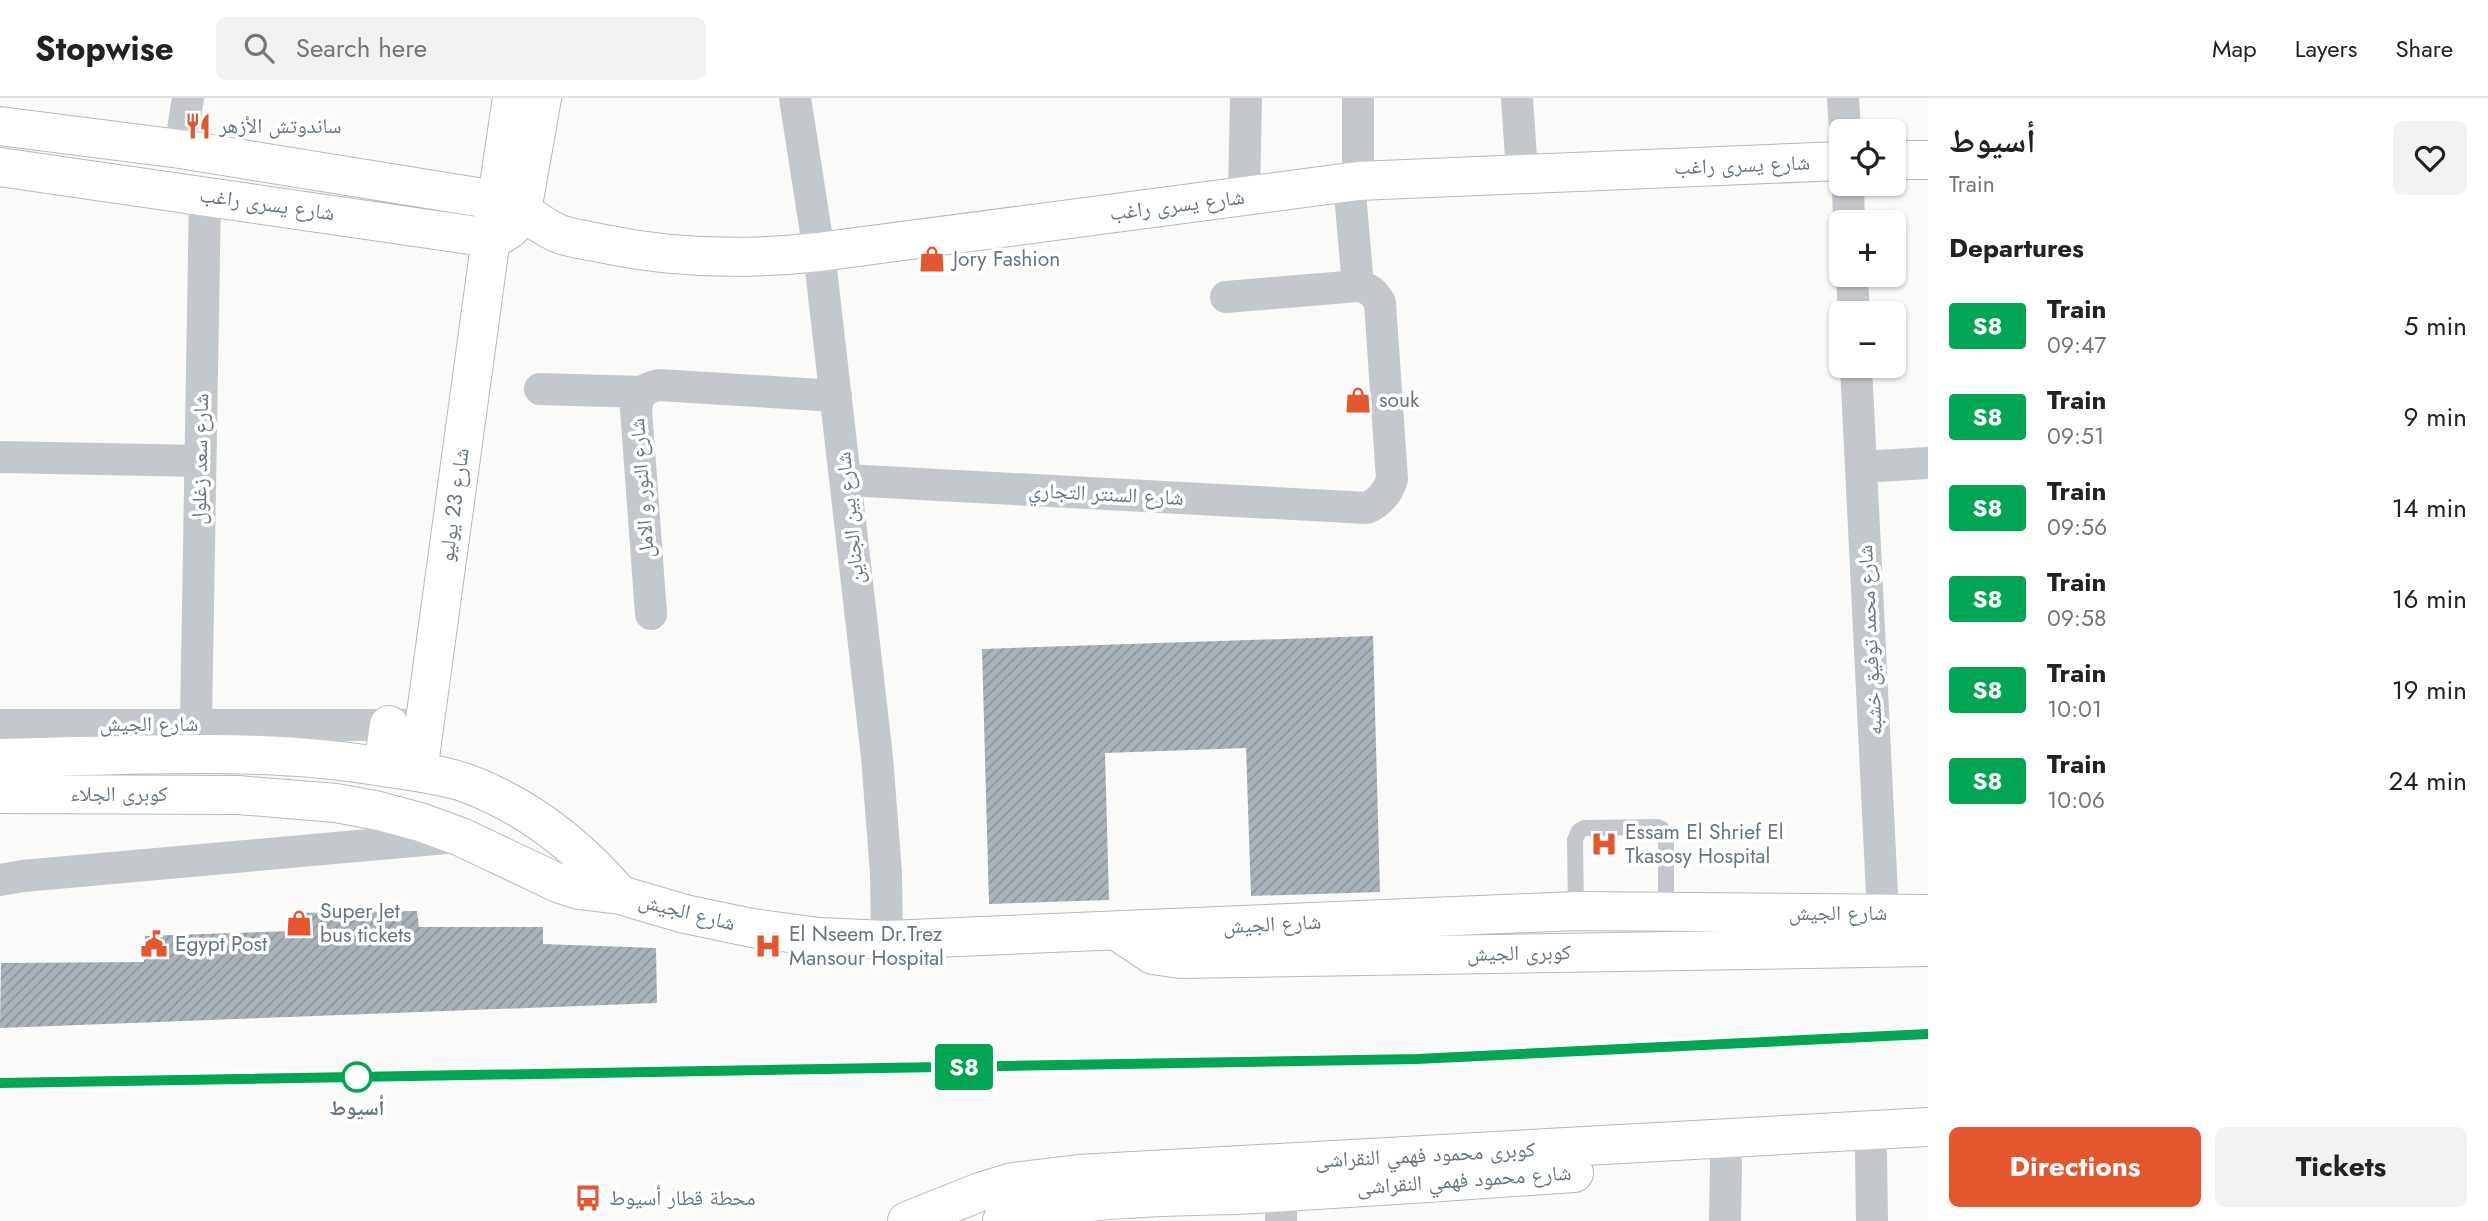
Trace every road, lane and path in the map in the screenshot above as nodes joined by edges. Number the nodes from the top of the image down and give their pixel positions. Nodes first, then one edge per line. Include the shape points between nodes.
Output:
1 (188, 98) edge
2 (512, 98) edge
3 (542, 98) edge
4 (794, 98) edge
5 (1246, 98) edge
6 (1358, 98) edge
7 (1517, 98) edge
8 (1843, 98) edge
9 (1844, 119) edge
10 (0, 126) edge
11 (180, 149) junction
12 (1906, 160) edge
13 (1928, 160) edge
14 (1829, 161) edge
15 (0, 167) edge
16 (1522, 173) junction
17 (1354, 182) junction
18 (205, 195) junction
19 (1244, 196) junction
20 (509, 206) junction
21 (491, 238) junction
22 (819, 252) junction
23 (1358, 286) junction
24 (1226, 297) dead end
25 (1857, 378) edge
26 (540, 389) dead end
27 (642, 392) junction
28 (836, 396) junction
29 (0, 457) edge
30 (200, 461) junction
31 (1928, 463) edge
32 (1861, 467) junction
33 (846, 480) junction
34 (651, 614) dead end
35 (196, 724) junction
36 (0, 725) edge
37 (406, 725) junction
38 (0, 758) edge
39 (400, 769) junction
40 (0, 794) edge
41 (461, 837) junction
42 (0, 880) edge
43 (620, 895) junction
44 (1576, 911) junction
45 (1665, 912) junction
46 (1883, 914) junction
47 (1928, 914) edge
48 (1117, 931) junction
49 (887, 940) junction
50 (1928, 947) edge
51 (1928, 1127) edge
52 (1928, 1153) edge
53 (1871, 1154) junction
54 (1726, 1163) junction
55 (1281, 1207) edge
56 (918, 1217) edge
57 (1002, 1221) edge
58 (1725, 1221) edge
59 (1872, 1221) edge

1 - 11 street
2 - 20 street
3 - 20 street
4 - 22 street, شارع بين الجناين
5 - 19 street
6 - 17 street
7 - 16 street
8 - 9 street
10 - 11 street, شارع يسرى راغب
11 - 20 street, شارع يسرى راغب
12 - 13 street
14 - 16 street, شارع يسرى راغب
15 - 18 street, شارع يسرى راغب
16 - 17 street, شارع يسرى راغب
17 - 19 street, شارع يسرى راغب
17 - 23 street
18 - 21 street, شارع يسرى راغب
18 - 30 street, شارع سعد زغلول
19 - 22 street, شارع يسرى راغب
20 - 21 street via 513,227
20 - 22 street, شارع يسرى راغب via 566,236 646,252 727,259
21 - 37 street, شارع 23 يوليو
22 - 28 street, شارع بين الجناين
23 - 24 street
23 - 33 street, شارع السنتر التجاري via 1372,290 1380,303 1392,479 1383,497 1367,508
25 - 32 street, شارع محمد توفيق خشبه
26 - 27 street
27 - 28 street, شارع النور و الامل via 659,385
27 - 34 street, شارع النور و الامل via 636,409
28 - 33 street, شارع بين الجناين
29 - 30 street
30 - 35 street, شارع سعد زغلول
31 - 32 street
32 - 46 street, شارع محمد توفيق خشبه
33 - 49 street, شارع بين الجناين via 882,807
35 - 36 street, شارع الجيش
35 - 37 street, شارع الجيش
37 - 39 street, شارع 23 يوليو
38 - 39 street, كوبرى الجلاء via 229,754 340,760
39 - 43 street, كوبرى الجلاء via 464,782 523,811 575,848
40 - 41 street, كوبرى الجلاء via 238,795 336,803 379,810
41 - 42 street
41 - 43 street, شارع الجيش via 560,884
43 - 49 street, شارع الجيش via 752,928
44 - 45 street, شارع الجيش
44 - 45 lane via 1575,841 1579,831 1657,827 1666,838
44 - 48 street, شارع الجيش
45 - 46 street, شارع الجيش
46 - 47 street, شارع الجيش
48 - 49 street, شارع الجيش
48 - 50 street, كوبرى الجيش via 1153,955 1180,959
51 - 56 street, كوبرى محمود فهمي النقراشى via 1079,1174 1013,1182
52 - 53 street, شارع محمود فهمي النقراشى
53 - 54 street, شارع محمود فهمي النقراشى
53 - 59 street
54 - 55 street, شارع محمود فهمي النقراشى
54 - 58 street
55 - 57 street, شارع محمود فهمي النقراشى via 1103,1201

